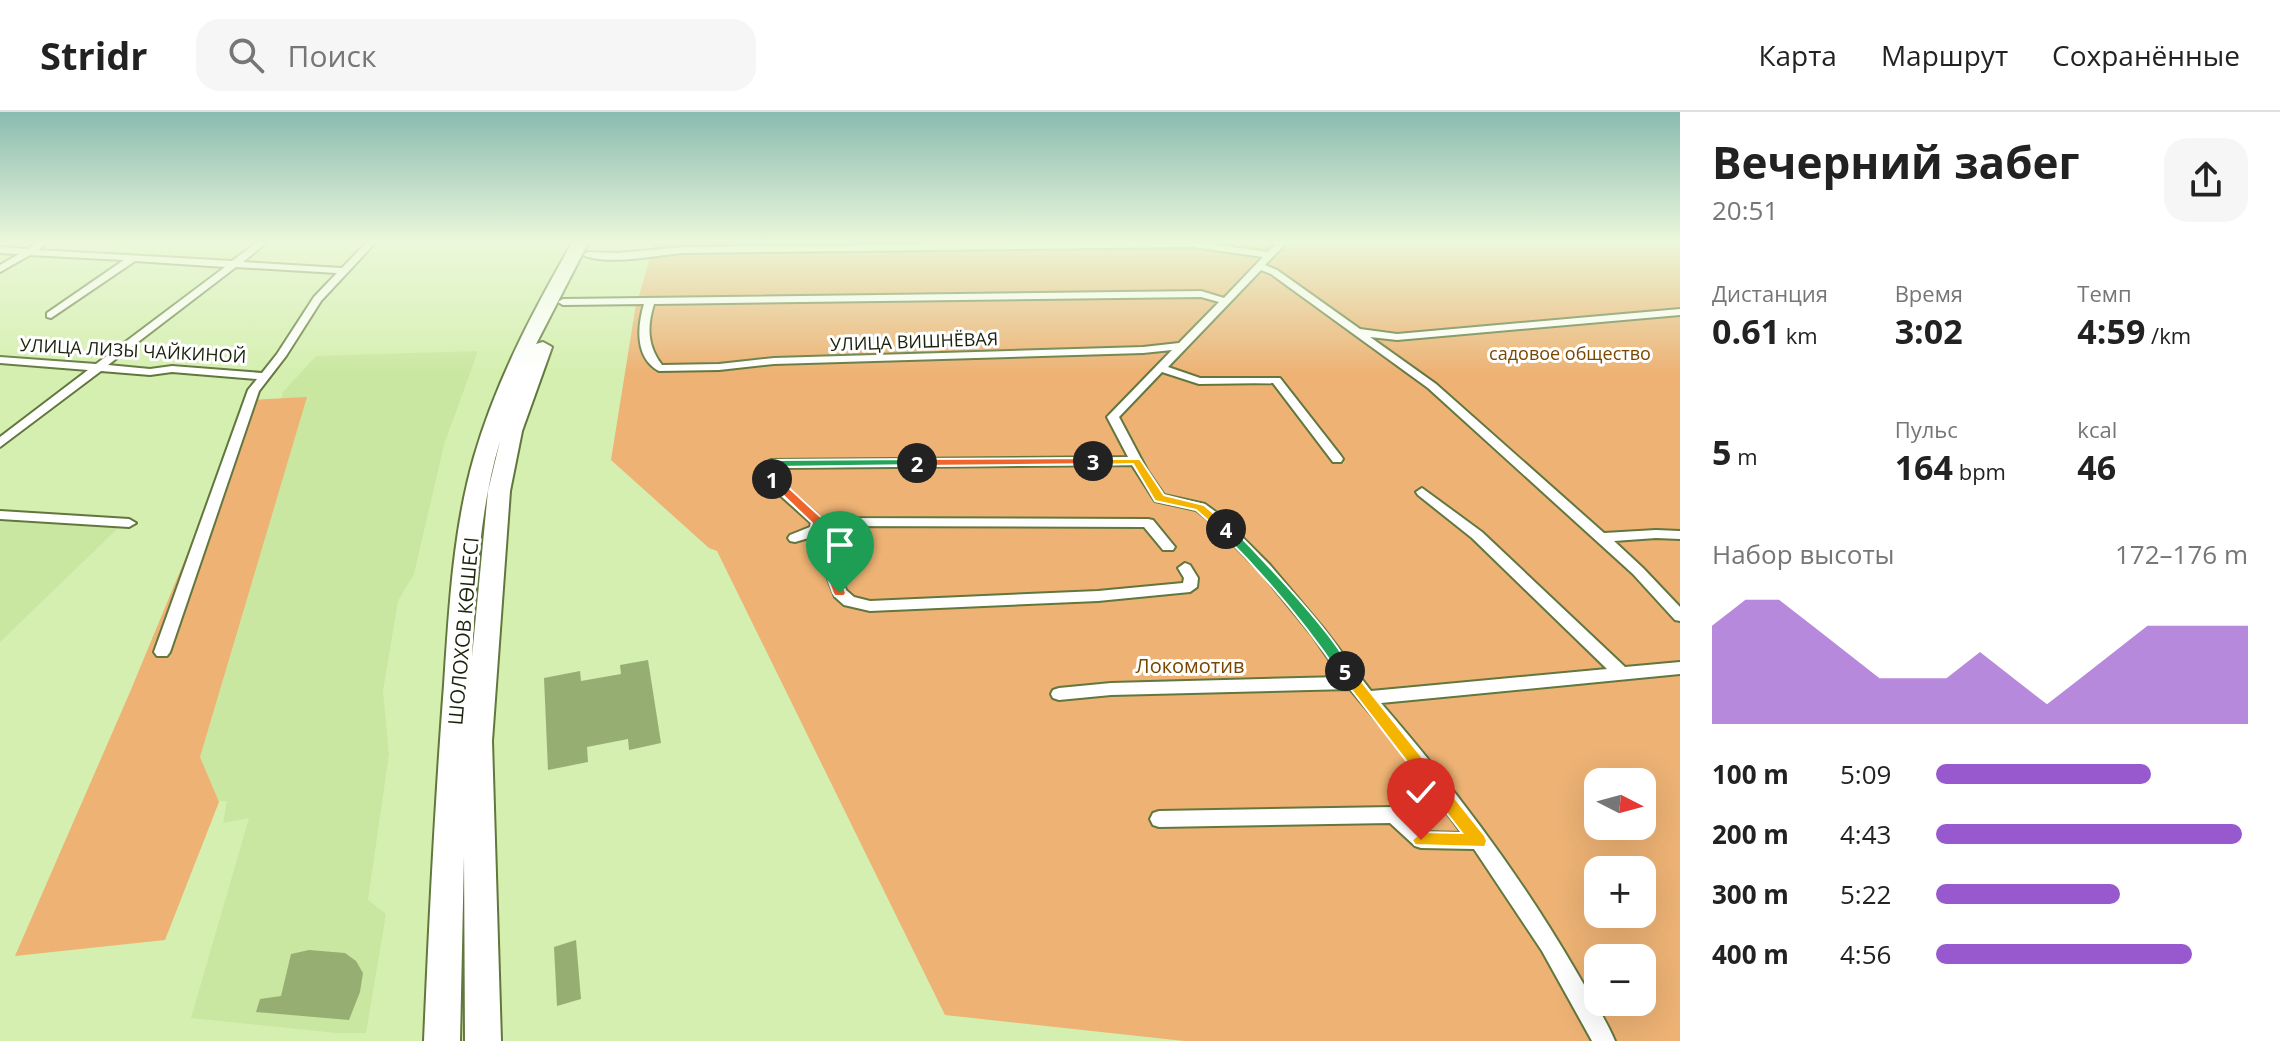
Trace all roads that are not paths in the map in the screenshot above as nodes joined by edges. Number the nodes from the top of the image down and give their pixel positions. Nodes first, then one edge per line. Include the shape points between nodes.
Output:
1 (92, 286) edge
2 (206, 286) edge
3 (329, 286) edge
4 (564, 286) edge
5 (570, 286) edge
6 (1239, 286) edge
7 (1293, 286) edge
8 (1225, 301) junction
9 (563, 302) junction
10 (649, 303) junction
11 (1680, 312) edge
12 (51, 315) dead end
13 (1350, 329) junction
14 (1182, 346) junction
15 (0, 360) edge
16 (98, 368) junction
17 (1160, 368) junction
18 (263, 376) junction
19 (0, 443) edge
20 (1337, 459) dead end
21 (1136, 461) junction
22 (1422, 492) dead end
23 (0, 515) edge
24 (129, 523) dead end
25 (817, 526) junction
26 (1680, 535) edge
27 (795, 538) dead end
28 (1600, 538) junction
29 (1168, 547) dead end
30 (1185, 568) dead end
31 (1680, 616) edge
32 (162, 652) dead end
33 (1680, 668) edge
34 (1620, 672) junction
35 (1354, 683) junction
36 (1059, 694) dead end
37 (1366, 698) junction
38 (1159, 819) dead end
39 (1479, 841) junction
40 (442, 1041) edge
41 (483, 1041) edge
42 (1604, 1041) edge

1 - 12 street
2 - 16 street
3 - 18 street
4 - 40 highway, ШОЛОХОВ КӨШЕСІ via 513,374 475,503 452,765
5 - 9 highway, ШОЛОХОВ КӨШЕСІ
6 - 8 street
7 - 13 street
8 - 10 street via 1201,294
8 - 14 street
9 - 10 street
9 - 41 highway, ШОЛОХОВ КӨШЕСІ via 529,380 499,491 478,741
10 - 14 street, УЛИЦА ВИШНЁВАЯ via 641,326 651,360 659,368
11 - 13 street via 1397,337
13 - 28 street via 1432,386
14 - 17 street
15 - 16 street, УЛИЦА ЛИЗЫ ЧАЙКИНОЙ
16 - 18 street, УЛИЦА ЛИЗЫ ЧАЙКИНОЙ
16 - 19 street
17 - 20 street via 1199,381 1276,380
17 - 21 street via 1113,417
18 - 32 street
21 - 25 street via 789,463 763,469
21 - 35 street via 1160,498 1200,507 1265,568
22 - 34 street via 1477,535
23 - 24 street
25 - 27 street
25 - 29 street via 1148,523
25 - 30 street via 840,593 870,606 1190,587
26 - 28 street
28 - 31 street
33 - 34 street
34 - 37 street
35 - 36 street
35 - 37 street
37 - 39 street
38 - 39 street via 1394,815 1421,840
39 - 42 street via 1549,944

